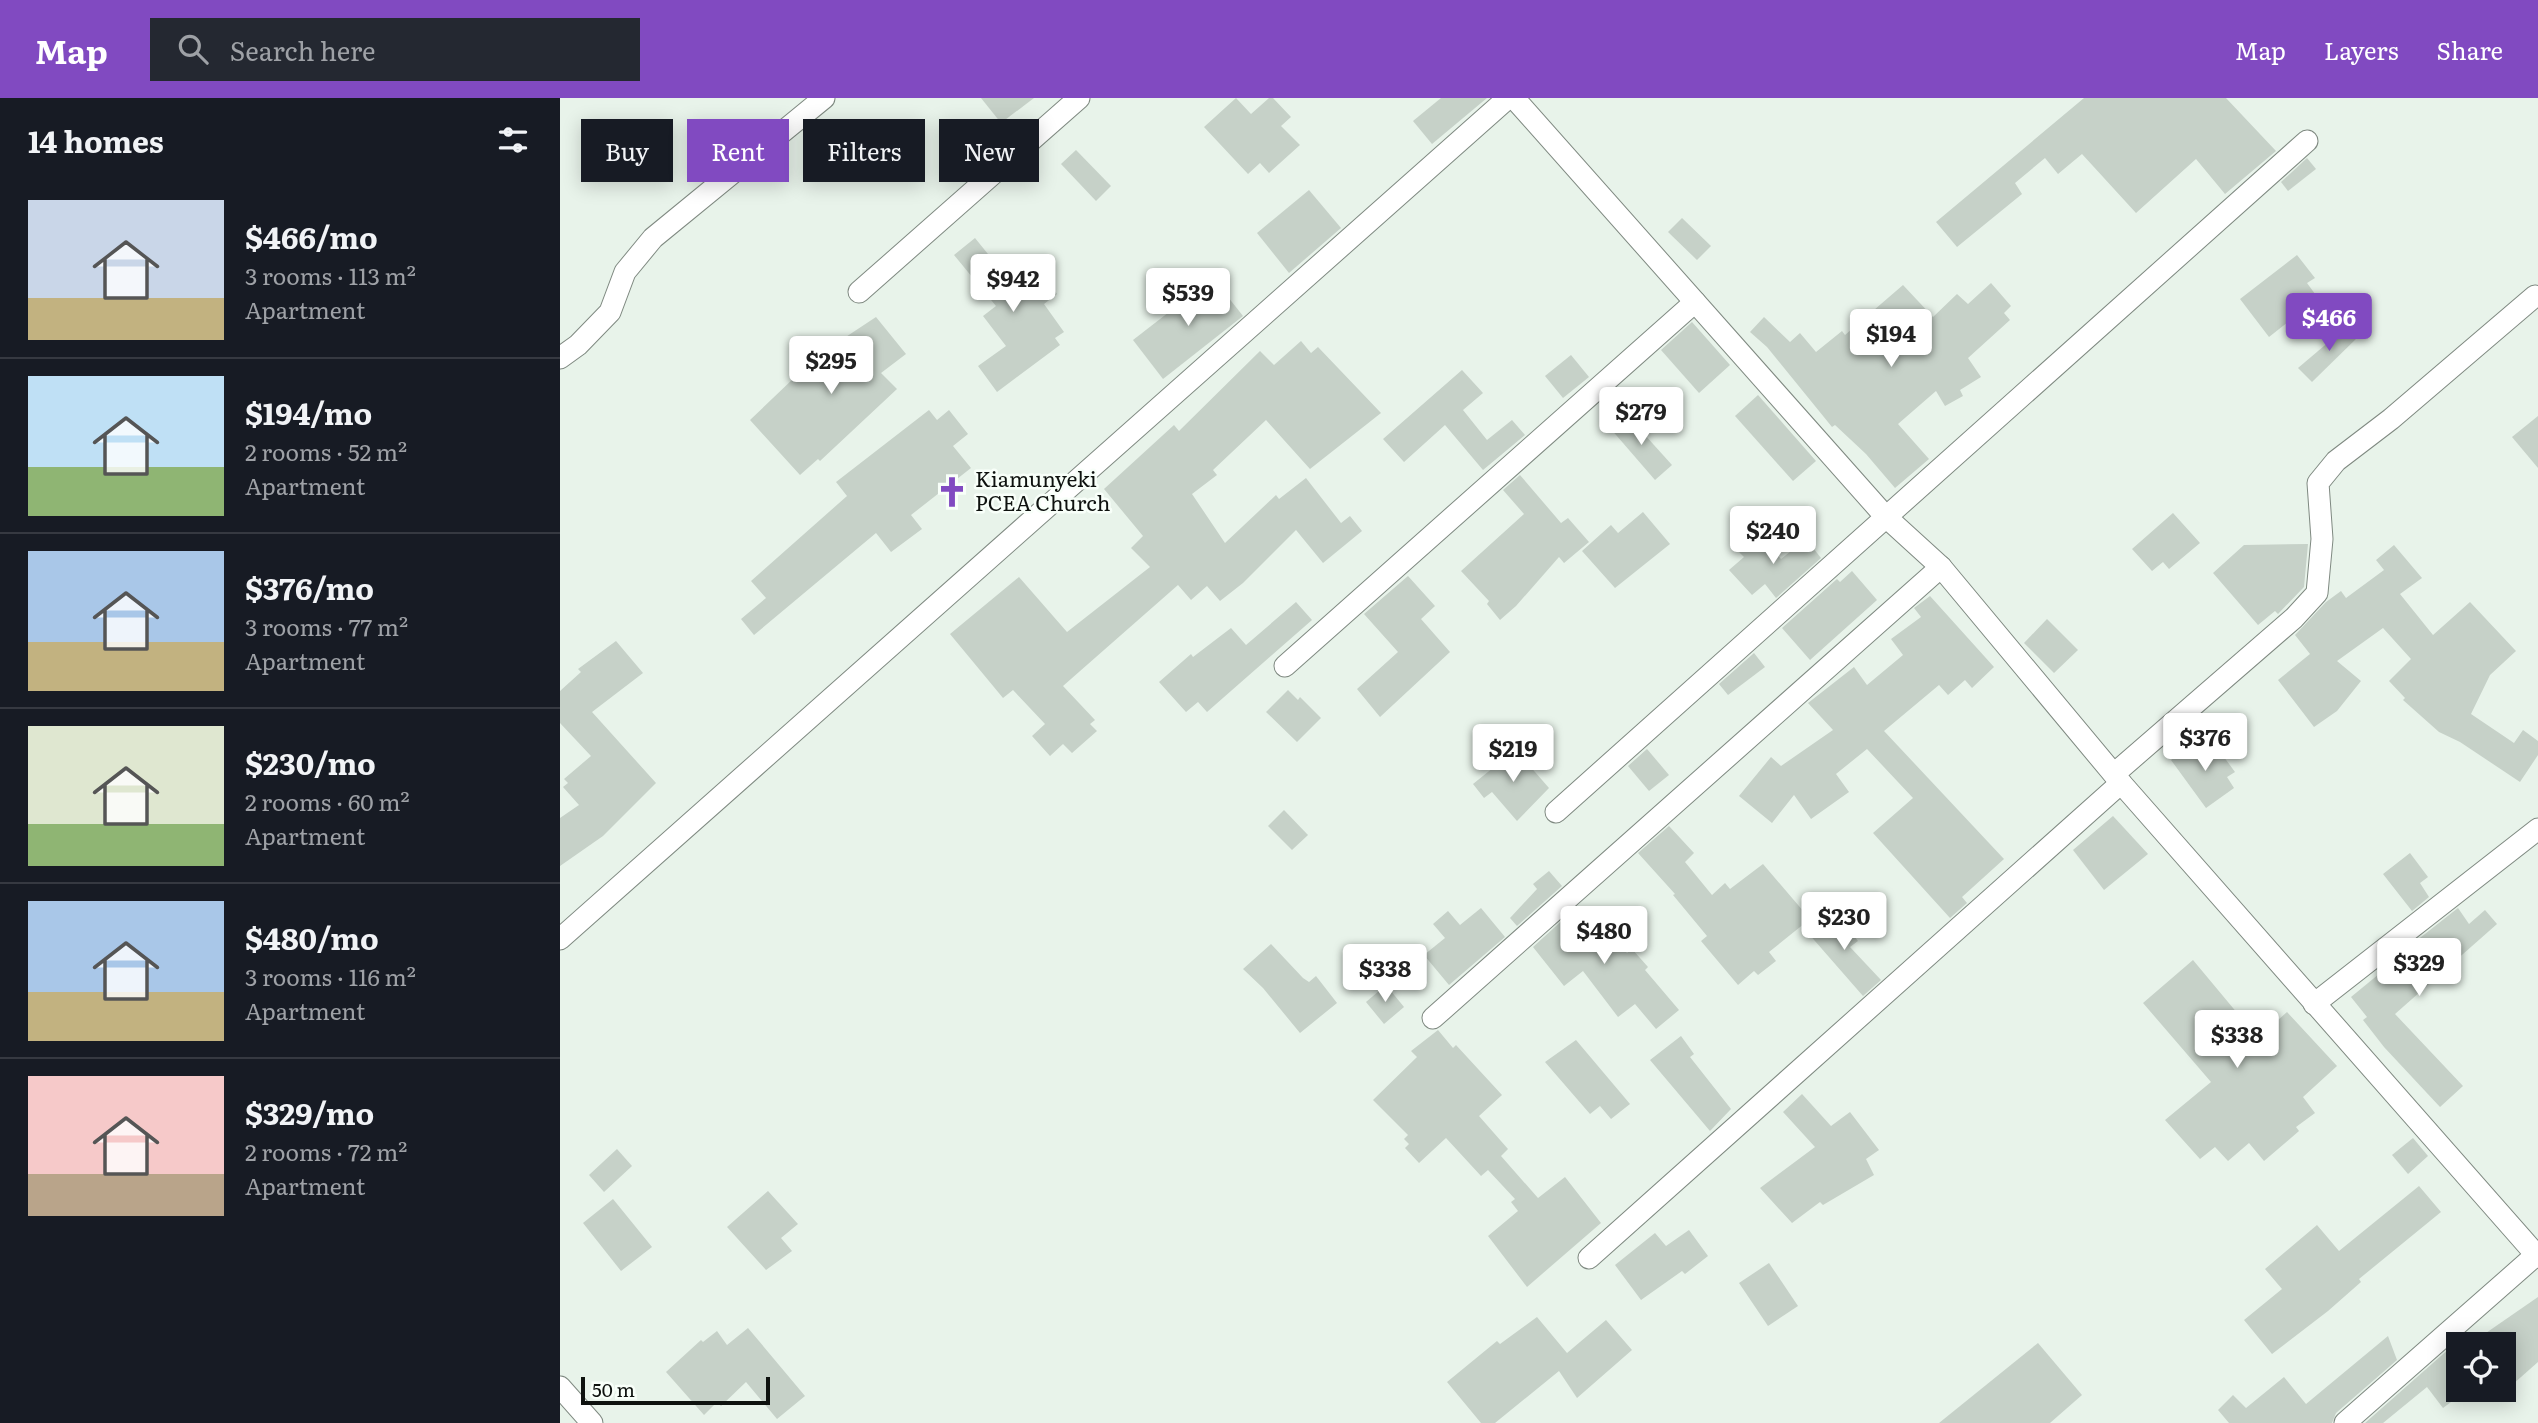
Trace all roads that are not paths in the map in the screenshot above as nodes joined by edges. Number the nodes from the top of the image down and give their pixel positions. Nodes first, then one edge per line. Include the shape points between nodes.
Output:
1 (824, 98) edge
2 (1079, 98) edge
3 (1508, 98) edge
4 (1514, 98) edge
5 (2307, 141) dead end
6 (859, 292) dead end
7 (2535, 296) dead end
8 (1695, 302) junction
9 (560, 358) edge
10 (1885, 516) junction
11 (1941, 567) junction
12 (1285, 666) dead end
13 (2118, 779) junction
14 (1556, 812) dead end
15 (2538, 829) edge
16 (560, 939) edge
17 (2314, 1004) junction
18 (1433, 1018) dead end
19 (2537, 1256) edge
20 (1589, 1258) dead end
21 (560, 1387) edge
22 (588, 1422) edge
23 (2345, 1423) edge

1 - 9 street via 653,238 625,272 610,312
2 - 6 street
3 - 16 street
4 - 8 street
5 - 10 street
7 - 13 street via 2336,461 2318,483 2322,539 2317,593
8 - 10 street
8 - 12 street
10 - 11 street
10 - 14 street
11 - 13 street
11 - 18 street
13 - 17 street
13 - 20 street
15 - 17 street
17 - 19 street
19 - 23 street
21 - 22 street

